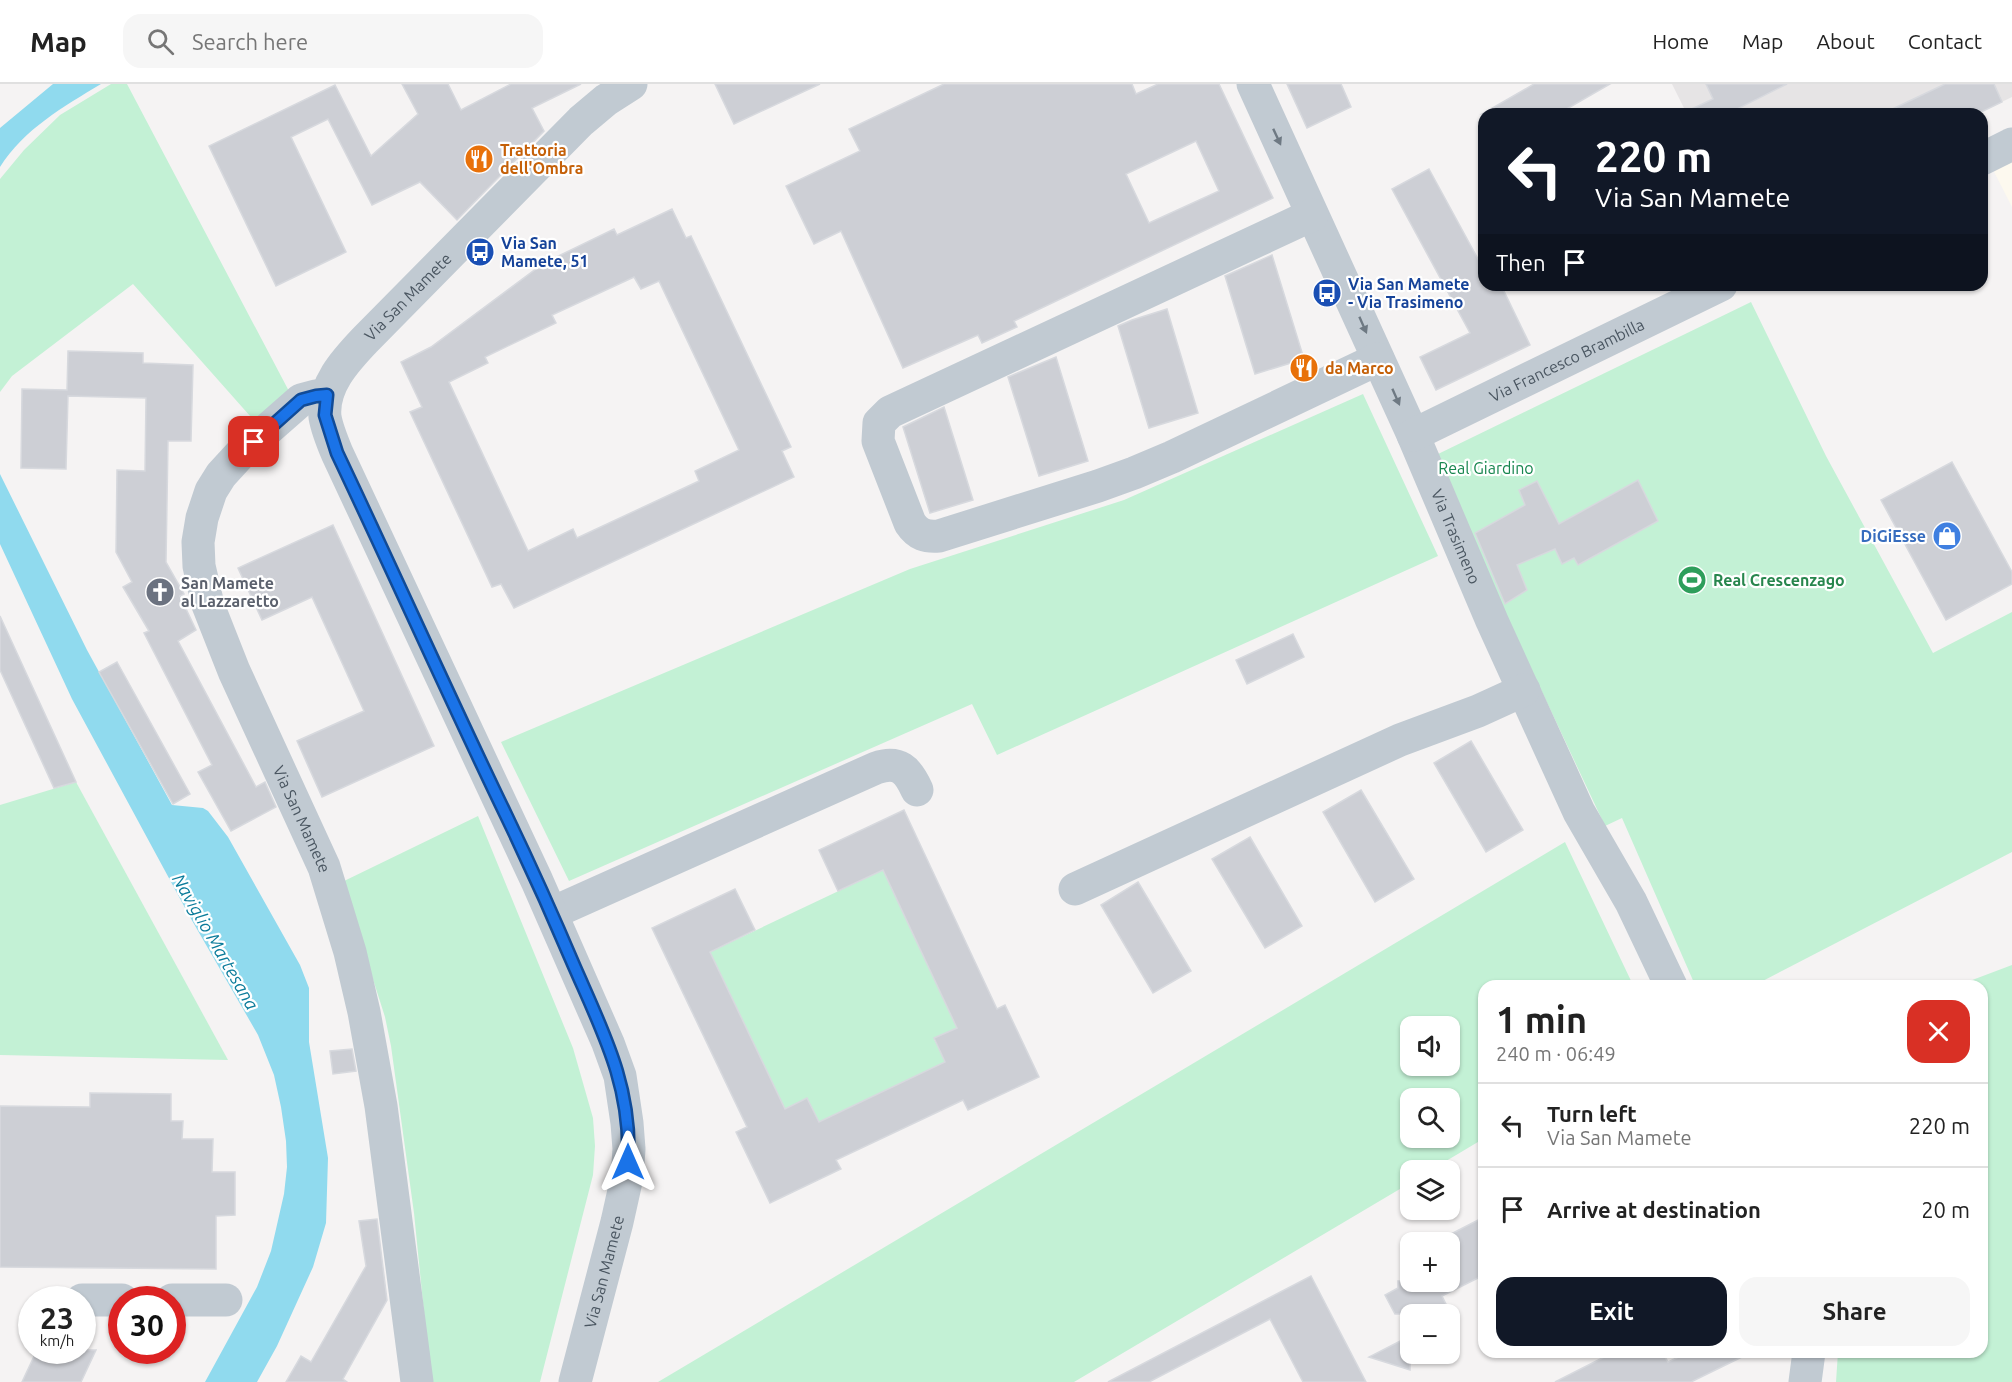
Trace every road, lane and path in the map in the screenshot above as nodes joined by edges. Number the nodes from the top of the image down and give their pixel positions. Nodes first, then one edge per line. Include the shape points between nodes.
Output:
1 (631, 84) edge
2 (1253, 84) edge
3 (2012, 144) edge
4 (1988, 156) edge
5 (1312, 215) junction
6 (1709, 291) edge
7 (1378, 359) junction
8 (327, 395) junction
9 (1413, 435) junction
10 (1524, 690) junction
11 (917, 790) dead end
12 (1075, 889) dead end
13 (552, 913) junction
14 (1668, 980) edge
15 (186, 1300) edge
16 (226, 1300) dead end
17 (1808, 1358) edge
18 (417, 1382) edge
19 (575, 1382) edge
20 (1805, 1382) edge

1 - 8 street, Via San Mamete via 582,121 365,340 339,370
2 -> 5 street, Via Trasimeno
3 - 4 street
5 -> 7 street, Via Trasimeno
5 - 7 street via 890,412 879,423 878,441 910,523 924,536 939,536 1107,483 1181,453
6 - 9 street, Via Francesco Brambilla
7 -> 9 street, Via Trasimeno
8 - 13 street, Via San Mamete via 325,415 337,453
8 - 18 street, Via San Mamete via 301,400 221,475 202,518 199,566 208,605 234,671 313,838 334,895 353,966 373,1057
9 - 10 street, Via Trasimeno
10 - 12 street via 1400,740
10 - 14 street, Via Trasimeno via 1585,826 1631,902
11 - 13 street via 898,766 876,768
13 - 19 street, Via San Mamete via 615,1063 628,1136 627,1177 621,1207
15 - 16 street
17 - 20 street

